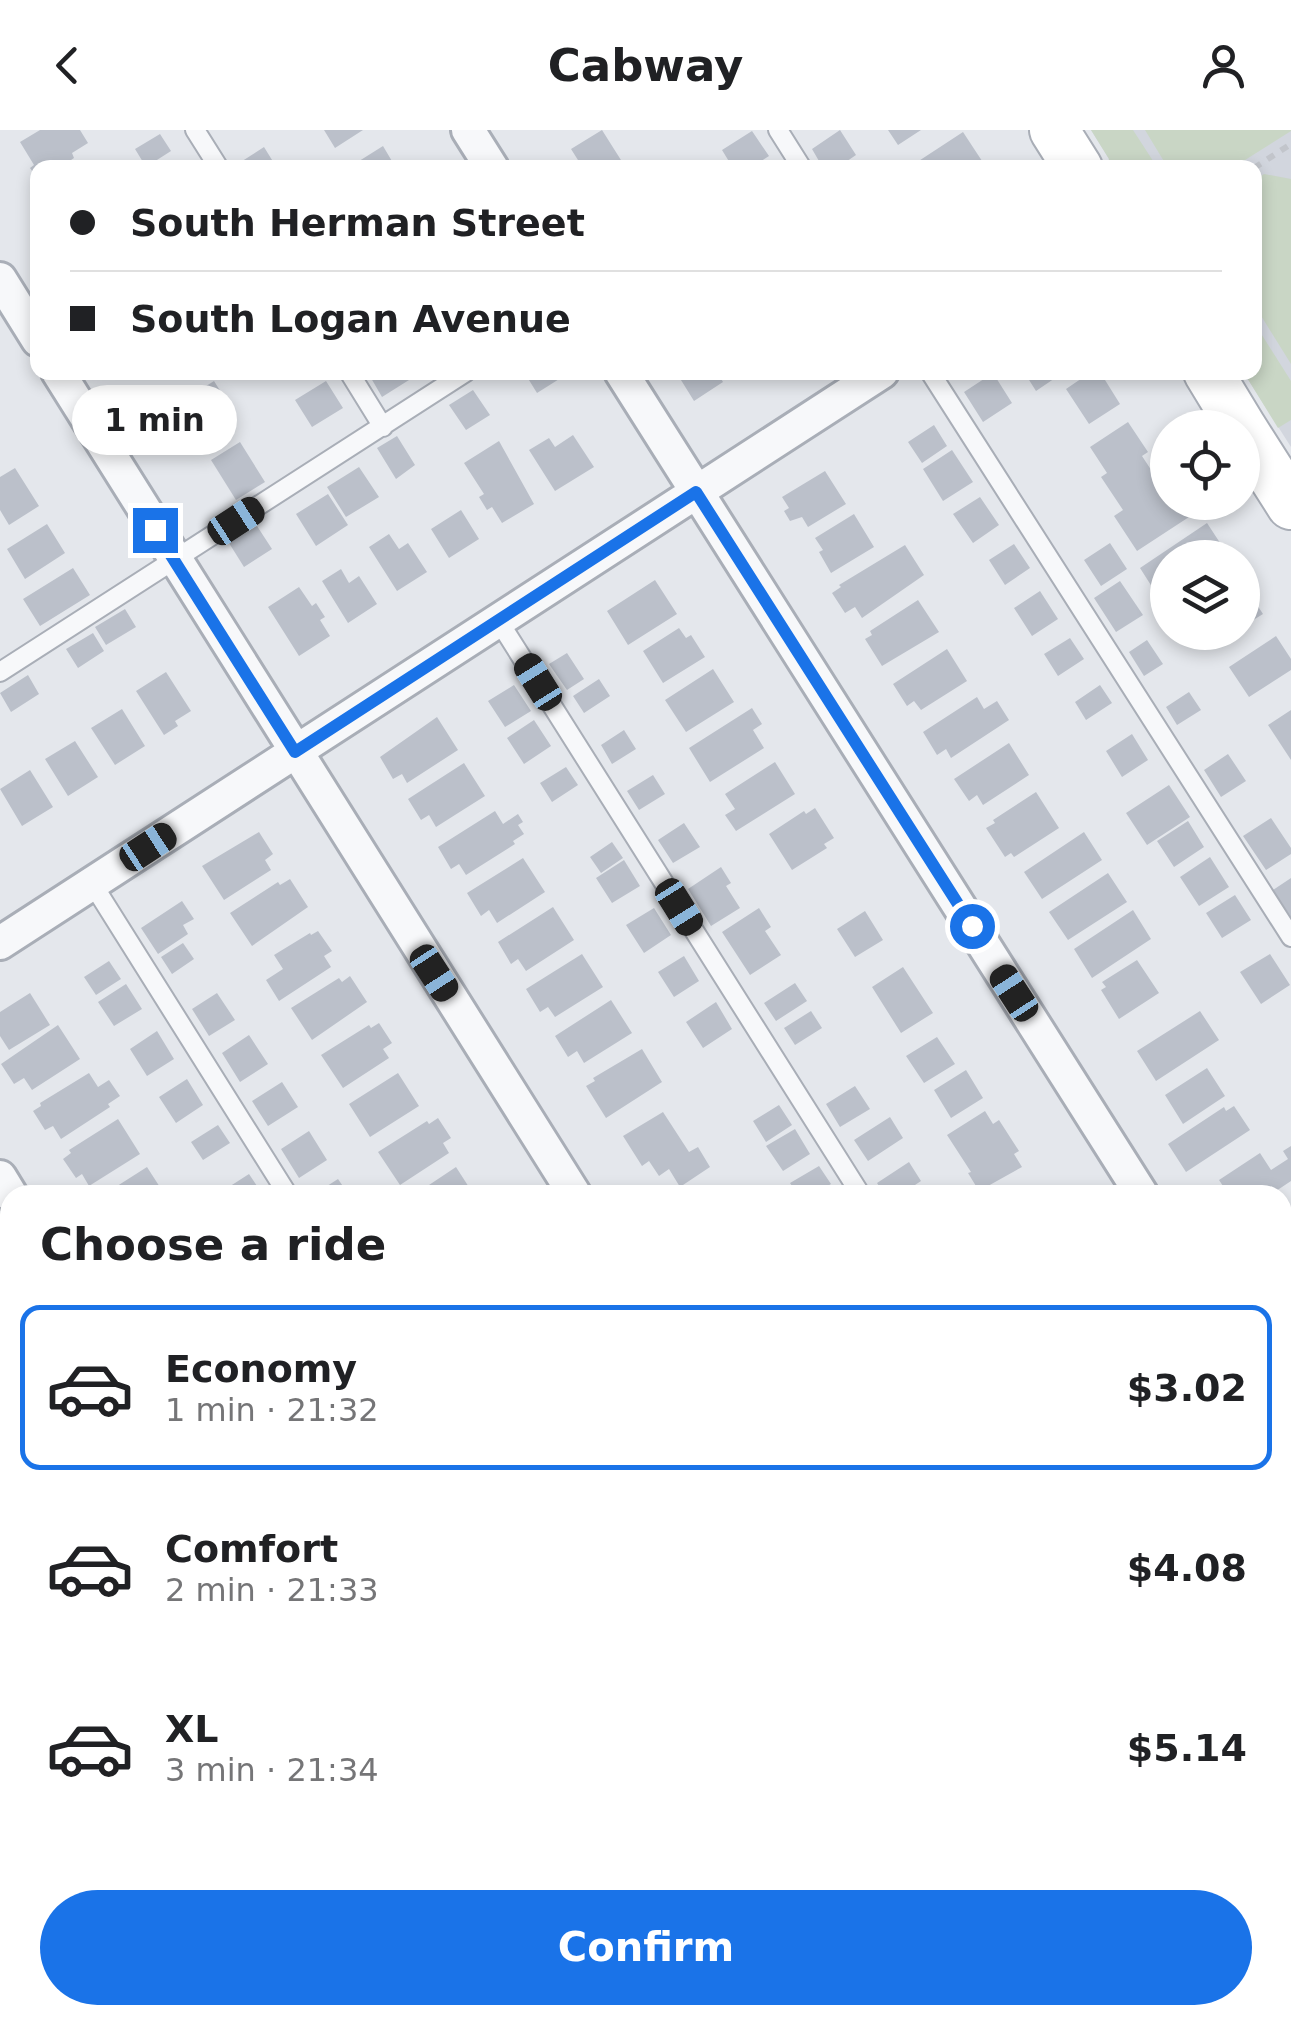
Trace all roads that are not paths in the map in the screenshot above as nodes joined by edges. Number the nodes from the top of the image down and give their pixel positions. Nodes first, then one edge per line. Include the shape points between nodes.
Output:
1 (195, 130) edge
2 (468, 130) edge
3 (778, 130) edge
4 (1054, 130) edge
5 (214, 160) edge
6 (487, 160) edge
7 (791, 160) edge
8 (1073, 160) edge
9 (0, 279) edge
10 (30, 327) edge
11 (63, 380) edge
12 (353, 380) edge
13 (454, 380) edge
14 (626, 380) edge
15 (870, 380) edge
16 (935, 380) edge
17 (1213, 380) edge
18 (1231, 410) edge
19 (383, 426) junction
20 (1260, 456) edge
21 (696, 492) junction
22 (1291, 505) edge
23 (174, 561) junction
24 (498, 620) junction
25 (0, 672) edge
26 (295, 752) junction
27 (92, 883) junction
28 (1291, 937) edge
29 (0, 943) edge
30 (282, 1185) edge
31 (569, 1185) edge
32 (855, 1185) edge
33 (1136, 1185) edge

1 - 5 lane
2 - 6 street
3 - 7 lane
4 - 8 street
9 - 10 street
11 - 23 street
12 - 19 lane
13 - 19 lane
14 - 21 street
15 - 21 street
16 - 28 lane
17 - 18 street
19 - 23 lane
20 - 22 street
21 - 24 street
21 - 33 street
23 - 25 lane
23 - 26 street
24 - 26 street
24 - 32 lane
26 - 27 street
26 - 31 street
27 - 29 street
27 - 30 lane

